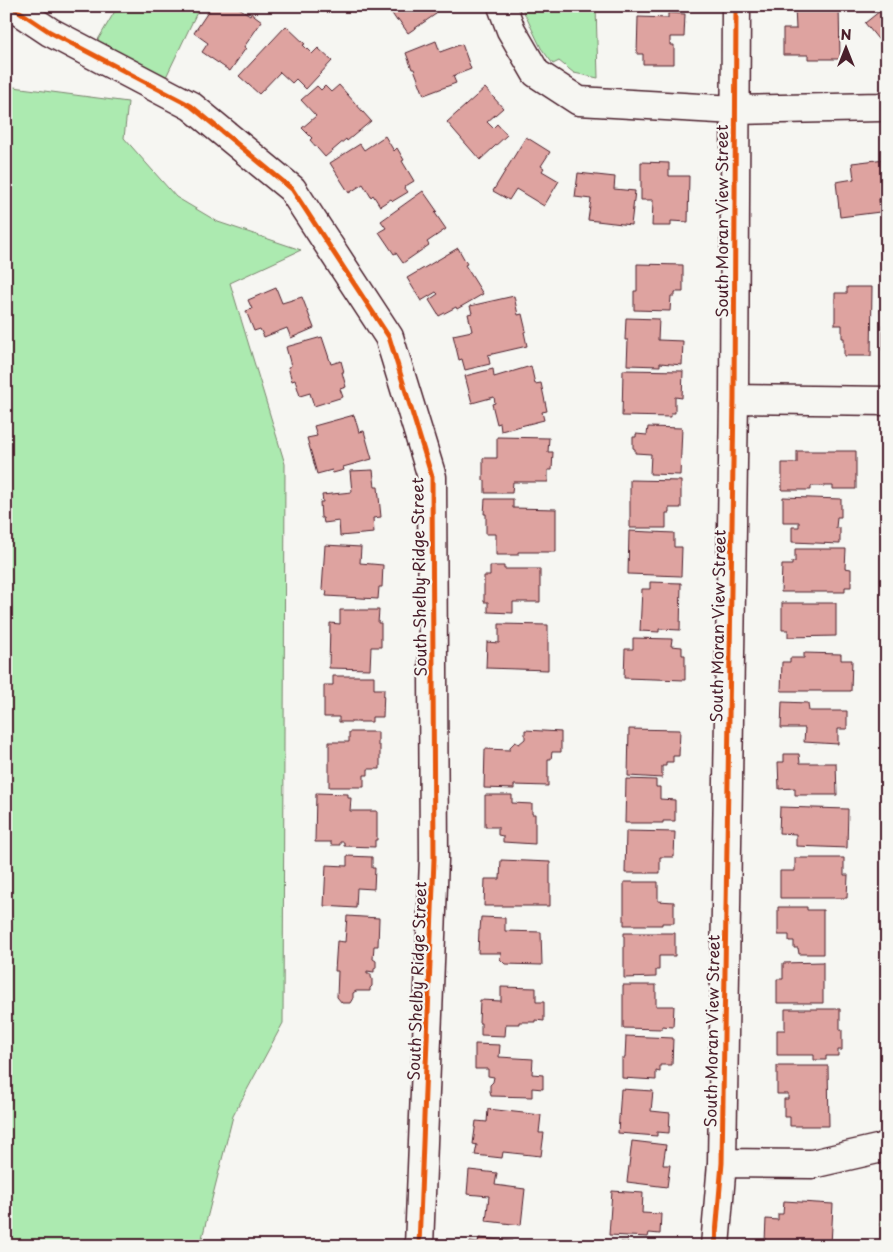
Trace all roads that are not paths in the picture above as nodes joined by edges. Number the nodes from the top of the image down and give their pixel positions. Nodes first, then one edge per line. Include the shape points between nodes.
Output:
1 (11, 6) edge
2 (502, 6) edge
3 (736, 6) edge
4 (887, 105) edge
5 (735, 110) junction
6 (734, 399) junction
7 (887, 401) edge
8 (887, 1146) edge
9 (722, 1163) junction
10 (419, 1246) edge
11 (715, 1246) edge

1 - 10 street, South Shelby Ridge Street via 50,32 191,106 292,189 389,337 432,477 434,859
2 - 5 street via 511,30 536,73 579,101
3 - 5 street, South Moran View Street
4 - 5 street
5 - 6 street, South Moran View Street
6 - 7 street
6 - 9 street, South Moran View Street
8 - 9 street via 812,1164
9 - 11 street, South Moran View Street

